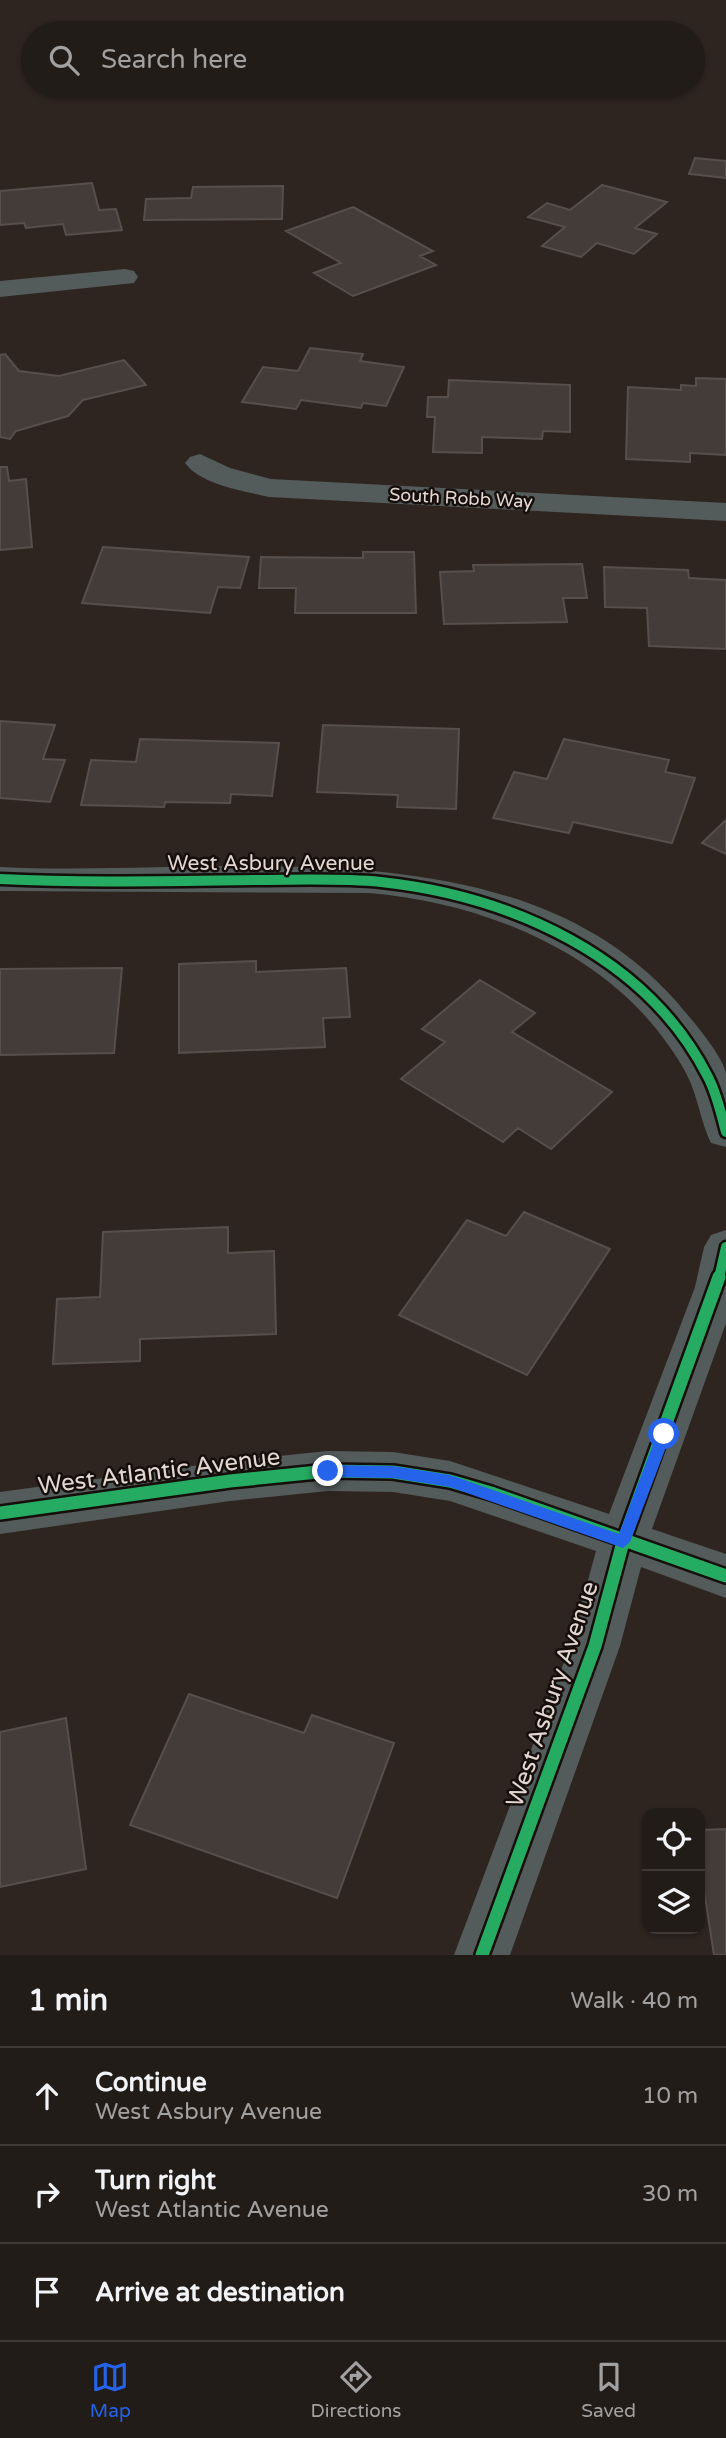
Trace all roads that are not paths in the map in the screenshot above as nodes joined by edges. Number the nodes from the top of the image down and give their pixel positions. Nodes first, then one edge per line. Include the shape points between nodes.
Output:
1 (125, 277) dead end
2 (0, 289) edge
3 (200, 463) dead end
4 (726, 512) edge
5 (0, 879) edge
6 (726, 1132) edge
7 (726, 1247) edge
8 (0, 1513) edge
9 (623, 1542) junction
10 (726, 1576) edge
11 (482, 1955) edge

1 - 2 street
3 - 4 street, South Robb Way via 220,474 269,488
5 - 6 street, West Asbury Avenue via 381,881 447,893 499,909 553,929 640,986 681,1033 709,1077
7 - 9 street, West Asbury Avenue via 717,1287
8 - 9 street, West Atlantic Avenue via 230,1481 328,1471 393,1472 450,1481
9 - 10 street, West Atlantic Avenue
9 - 11 street, West Asbury Avenue via 595,1646

